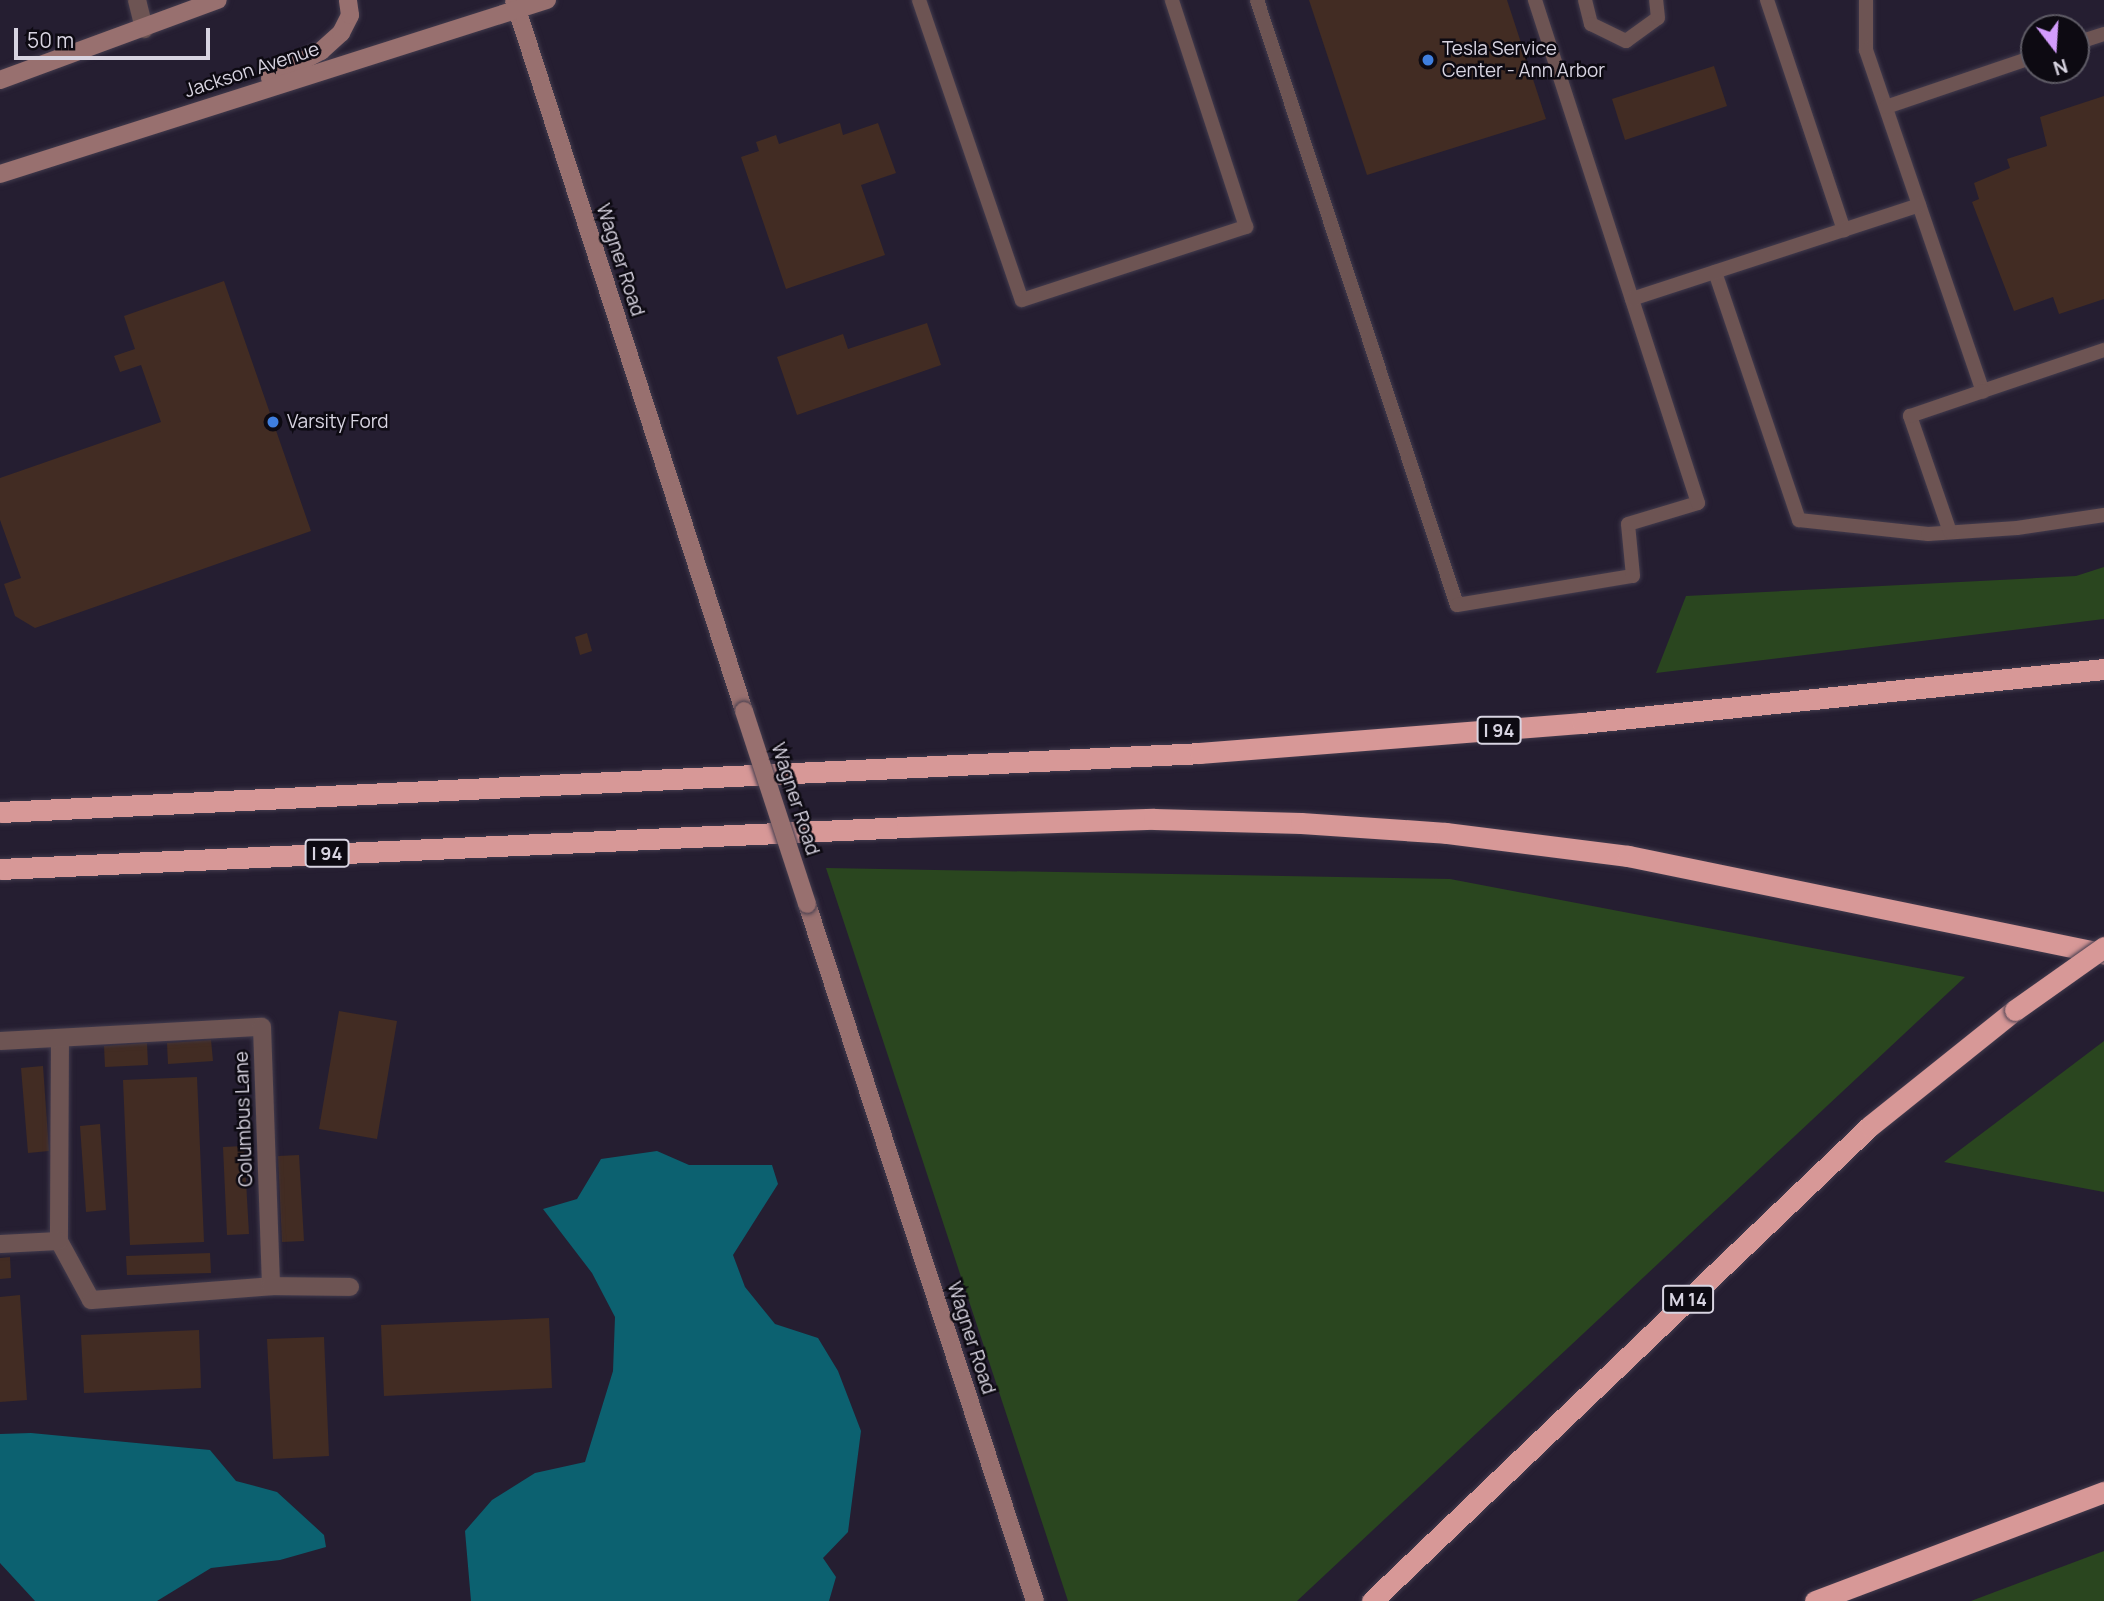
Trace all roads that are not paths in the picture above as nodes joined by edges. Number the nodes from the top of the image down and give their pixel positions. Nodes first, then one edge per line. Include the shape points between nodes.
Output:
1 (137, 0) edge
2 (218, 0) edge
3 (348, 0) edge
4 (547, 0) edge
5 (919, 0) edge
6 (1172, 0) edge
7 (1257, 0) edge
8 (1535, 0) edge
9 (1585, 0) edge
10 (1656, 0) edge
11 (1767, 0) edge
12 (1866, 0) edge
13 (516, 5) edge
14 (144, 29) junction
15 (2020, 62) edge
16 (0, 80) edge
17 (233, 97) junction
18 (1886, 107) junction
19 (0, 174) edge
20 (1919, 205) junction
21 (1844, 230) junction
22 (1715, 272) junction
23 (1632, 299) junction
24 (2104, 350) edge
25 (1983, 391) junction
26 (2104, 515) edge
27 (1950, 532) junction
28 (2104, 669) edge
29 (0, 805) edge
30 (61, 810) junction
31 (0, 812) edge
32 (0, 869) edge
33 (2104, 947) edge
34 (2104, 954) edge
35 (60, 1038) junction
36 (0, 1041) edge
37 (59, 1241) junction
38 (0, 1244) edge
39 (271, 1286) junction
40 (350, 1287) dead end
41 (2104, 1492) edge
42 (1035, 1601) edge
43 (1372, 1601) edge
44 (1815, 1601) edge

1 - 14 street
2 - 14 main road
3 - 17 main road via 350,15 341,33 321,51
4 - 13 main road, Jackson Avenue
5 - 6 lane via 1022,300 1246,228
7 - 23 lane via 1457,605 1633,576 1628,524 1698,503
8 - 23 lane
9 - 10 lane via 1591,24 1626,41 1658,18
11 - 21 lane
12 - 18 lane via 1866,50
13 - 17 main road, Jackson Avenue
13 - 42 main road, Wagner Road, bridge
14 - 16 main road
15 - 18 lane
17 - 19 main road, Jackson Avenue
18 - 20 lane
20 - 21 lane
20 - 25 lane
21 - 22 lane
22 - 23 lane
22 - 27 lane via 1799,520
24 - 25 lane
25 - 27 lane via 1910,416
26 - 27 lane
28 - 30 highway, I 94 via 1582,723 1200,753
29 - 30 highway
30 - 31 highway, I 94
32 - 34 highway, I 94 via 907,827 1154,819 1301,824 1446,833 1628,856
33 - 43 highway, M 14, bridge via 2015,1010 1870,1126
35 - 36 street, Columbus Lane
35 - 37 street
35 - 39 street, Columbus Lane via 262,1027
37 - 38 street
37 - 39 street via 91,1300
39 - 40 street
41 - 44 highway

